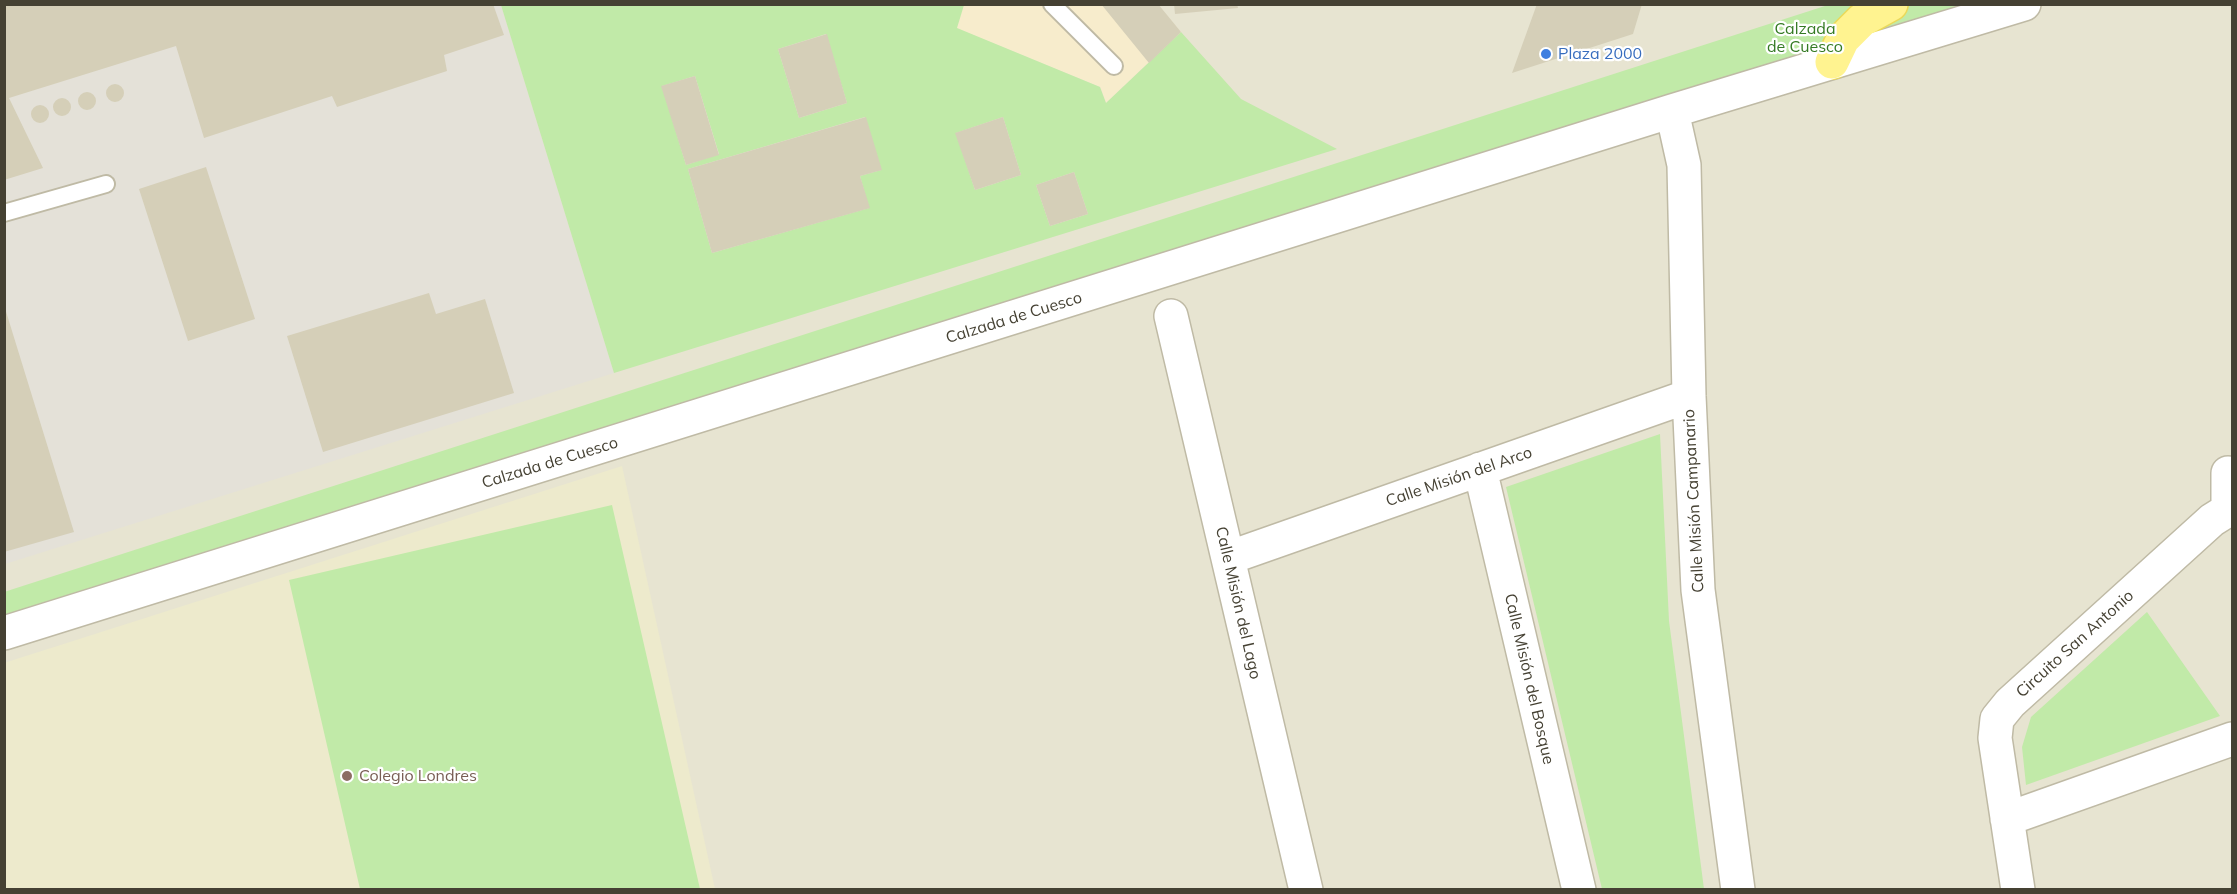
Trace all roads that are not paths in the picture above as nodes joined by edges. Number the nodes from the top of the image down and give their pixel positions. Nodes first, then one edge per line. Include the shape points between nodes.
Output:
1 (1052, 4) edge
2 (1891, 4) edge
3 (2024, 4) edge
4 (1833, 62) junction
5 (1114, 66) dead end
6 (1672, 111) junction
7 (106, 184) dead end
8 (4, 213) edge
9 (1171, 316) dead end
10 (1689, 396) junction
11 (1480, 470) junction
12 (2228, 473) dead end
13 (2230, 510) edge
14 (1228, 558) junction
15 (4, 633) edge
16 (2232, 740) edge
17 (2007, 819) junction
18 (1306, 890) edge
19 (1579, 890) edge
20 (1738, 890) edge
21 (2018, 890) edge

1 - 5 lane
2 - 4 main road via 1862,20 1843,39
3 - 4 street, Calzada de Cuesco
4 - 6 street, Calzada de Cuesco
6 - 10 street, Calle Misión Campanario via 1684,165
6 - 15 street, Calzada de Cuesco
7 - 8 lane
9 - 14 street, Calle Misión del Lago
10 - 11 street, Calle Misión del Arco
10 - 20 street, Calle Misión Campanario via 1698,590
11 - 14 street, Calle Misión del Arco
11 - 19 street, Calle Misión del Bosque
12 - 13 street
13 - 17 street, Circuito San Antonio via 2203,528 2010,703 1986,716 1995,738
14 - 18 street, Calle Misión del Lago
16 - 17 street
17 - 21 street, Circuito San Antonio

